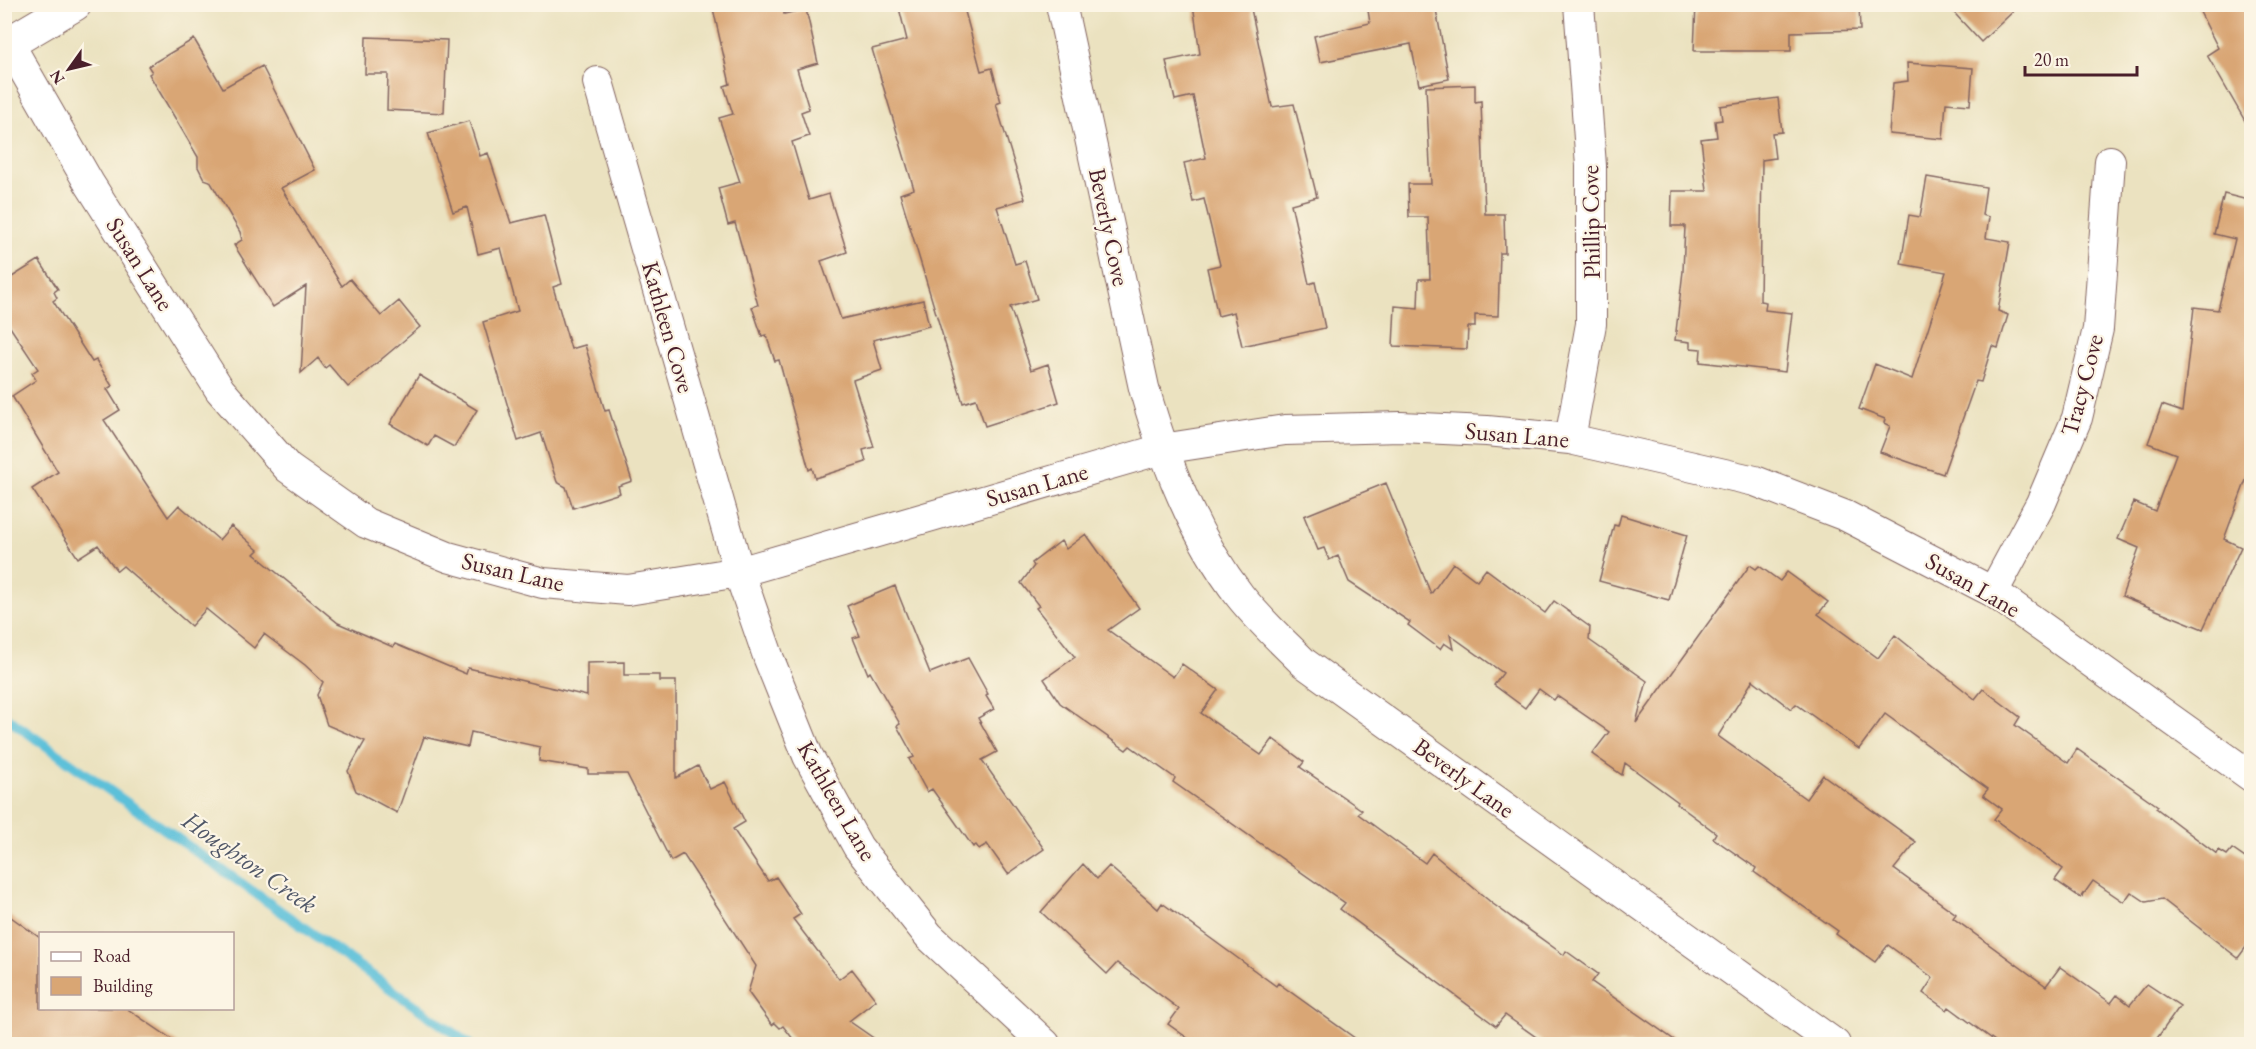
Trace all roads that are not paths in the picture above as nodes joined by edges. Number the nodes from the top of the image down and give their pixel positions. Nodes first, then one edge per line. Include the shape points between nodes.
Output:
1 (75, 4) edge
2 (1061, 4) edge
3 (1579, 4) edge
4 (6, 41) edge
5 (598, 82) dead end
6 (2110, 161) dead end
7 (1570, 439) junction
8 (1162, 449) junction
9 (739, 572) junction
10 (1993, 592) junction
11 (2252, 777) edge
12 (1045, 1044) edge
13 (1835, 1044) edge

1 - 4 street
2 - 8 street, Beverly Cove via 1144,388
3 - 7 street, Phillip Cove via 1591,166 1591,324
4 - 9 street, Susan Lane via 89,183 220,390 288,468 366,523 448,557 543,583 628,590
5 - 9 street, Kathleen Cove
6 - 10 street, Tracy Cove via 2098,329 2077,418 2042,503
7 - 8 street, Susan Lane via 1401,427 1285,430
7 - 10 street, Susan Lane via 1755,481 1846,516
8 - 9 street, Susan Lane
8 - 13 street, Beverly Lane via 1206,545 1241,598 1304,663
9 - 12 street, Kathleen Lane via 808,756 858,847 929,936
10 - 11 street, Susan Lane

